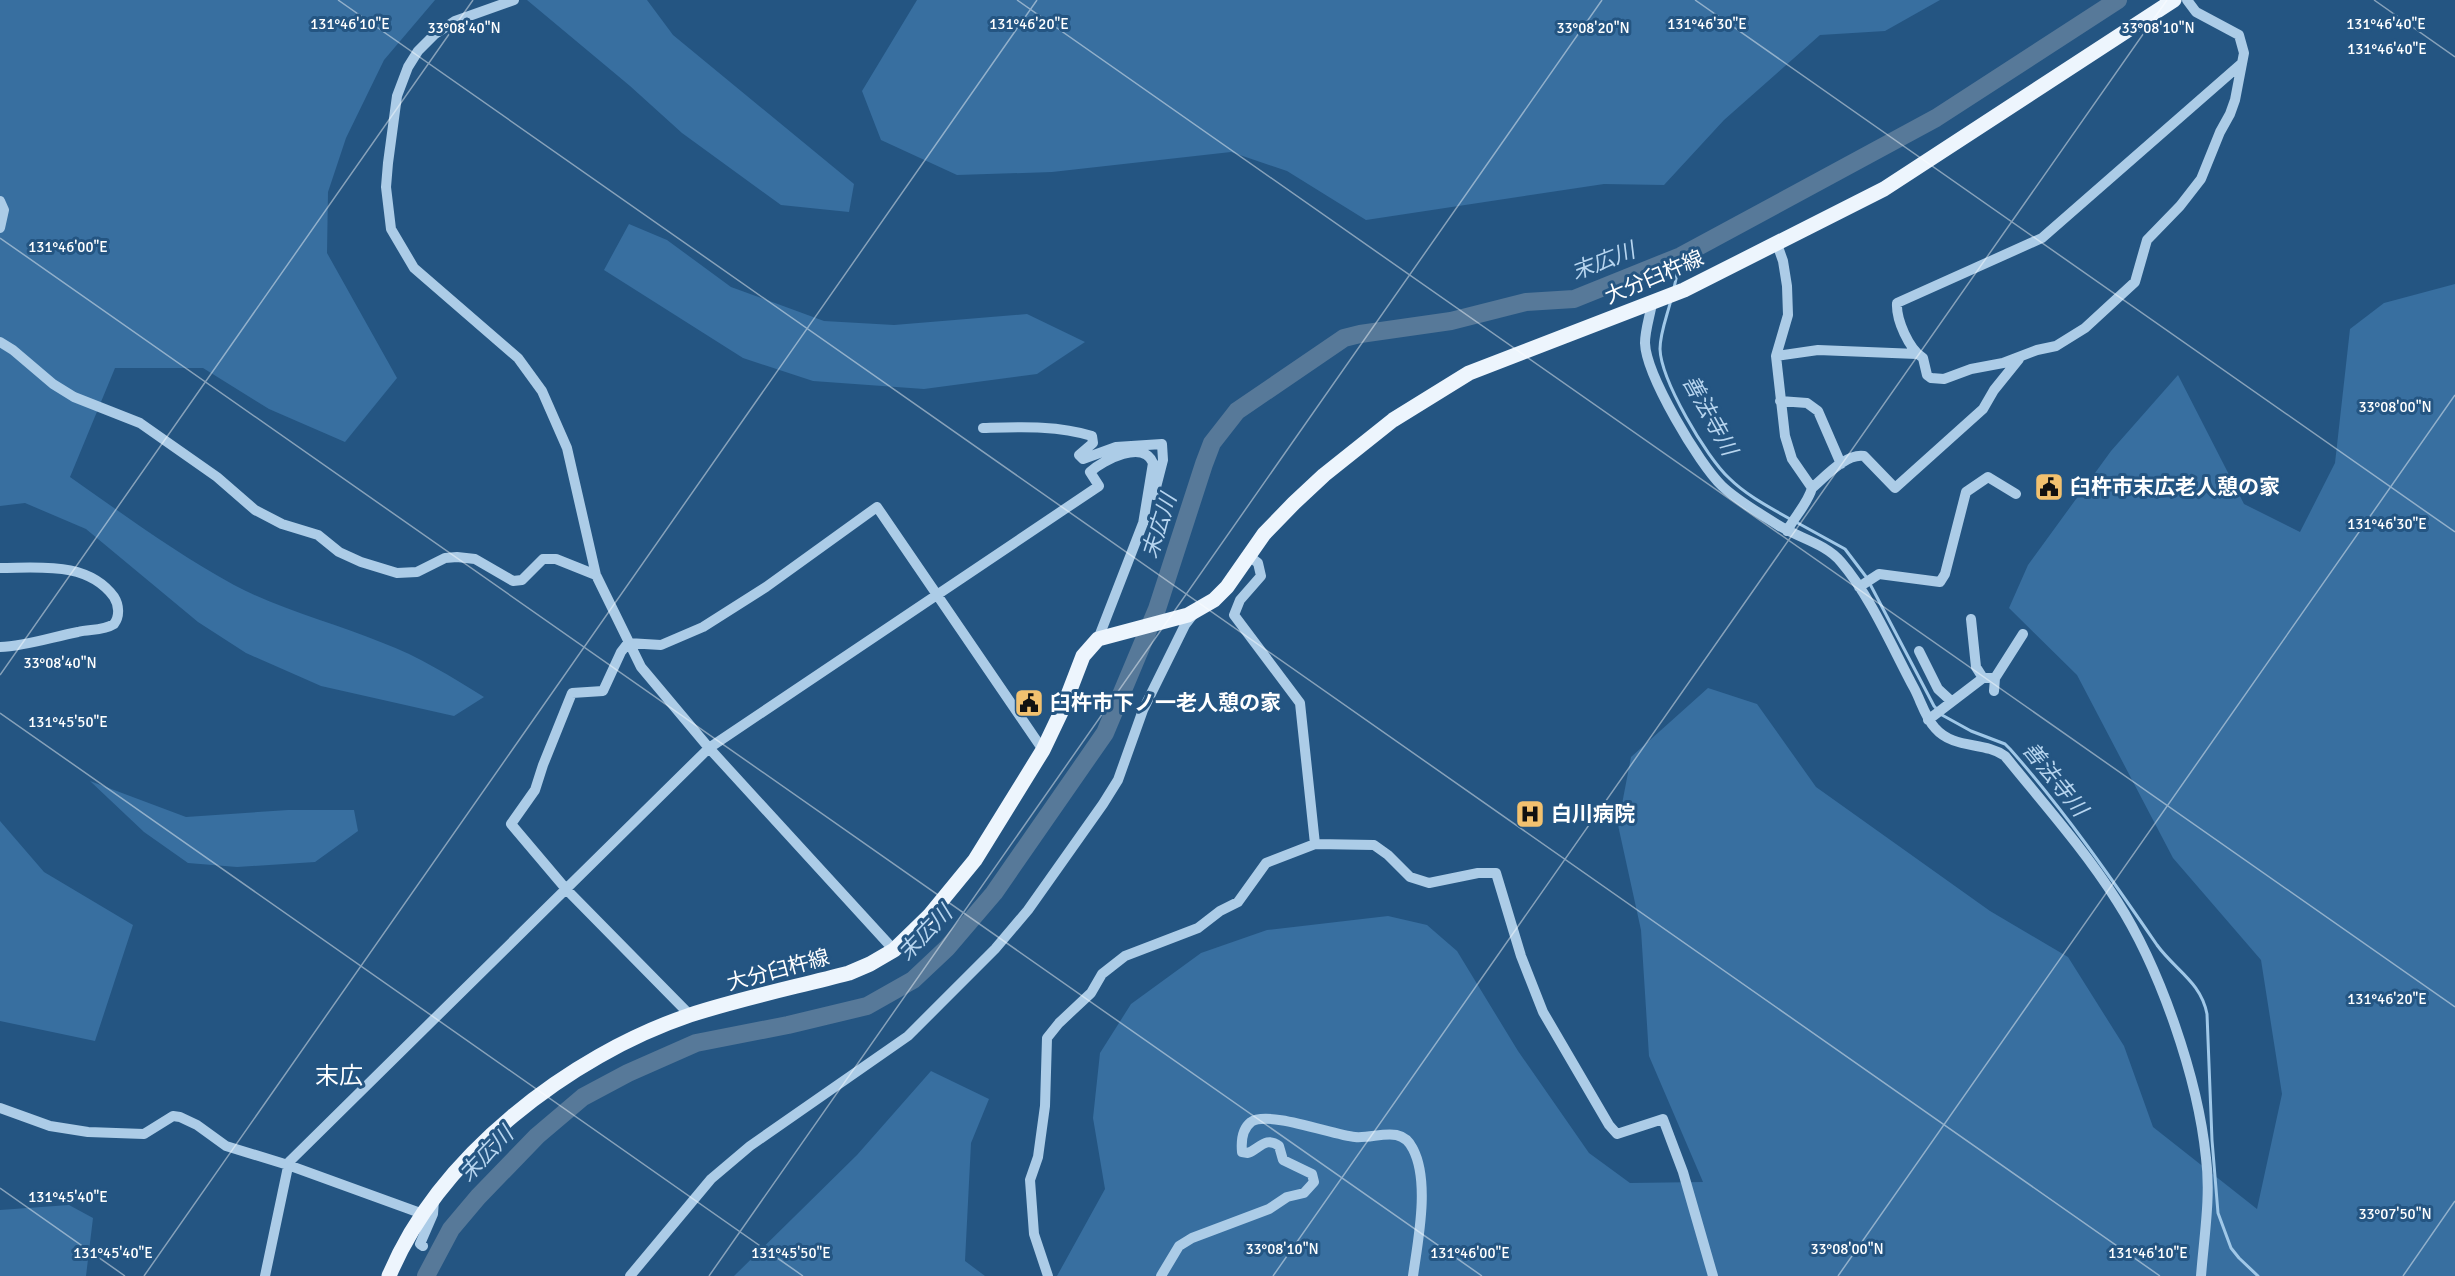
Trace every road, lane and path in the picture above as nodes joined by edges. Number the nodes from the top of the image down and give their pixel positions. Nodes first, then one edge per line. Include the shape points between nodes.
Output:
1 (514, 0) edge
2 (2174, 0) edge
3 (2187, 0) edge
4 (2241, 64) junction
5 (0, 201) edge
6 (0, 228) edge
7 (1777, 244) junction
8 (1655, 302) junction
9 (0, 342) edge
10 (1917, 354) junction
11 (1776, 356) junction
12 (2019, 358) junction
13 (1780, 401) junction
14 (983, 428) dead end
15 (1841, 464) junction
16 (1812, 488) junction
17 (2016, 494) dead end
18 (1143, 524) junction
19 (1788, 529) junction
20 (1249, 556) junction
21 (0, 567) edge
22 (597, 575) junction
23 (1861, 586) junction
24 (937, 595) junction
25 (1196, 612) junction
26 (1971, 619) dead end
27 (2023, 634) dead end
28 (1103, 637) junction
29 (628, 643) junction
30 (0, 647) edge
31 (1918, 651) dead end
32 (1983, 678) junction
33 (1995, 678) junction
34 (1994, 691) dead end
35 (1949, 703) junction
36 (1930, 718) junction
37 (709, 748) junction
38 (1043, 750) junction
39 (1315, 844) junction
40 (566, 889) junction
41 (894, 950) junction
42 (690, 1015) junction
43 (0, 1108) edge
44 (288, 1164) junction
45 (434, 1200) junction
46 (423, 1214) junction
47 (423, 1246) dead end
48 (265, 1276) edge
49 (389, 1276) edge
50 (630, 1276) edge
51 (1048, 1276) edge
52 (1161, 1276) edge
53 (1413, 1276) edge
54 (1713, 1276) edge
55 (2201, 1276) edge

1 - 22 street via 455,21 418,51 397,96 386,196 391,229 414,268 518,358 542,391 567,448
2 - 7 main road, 大分臼杵線 via 1884,189
3 - 4 street via 2196,12 2239,35 2244,53
4 - 10 street via 2042,238 1897,303 1900,324
4 - 12 street via 2235,100 2200,179 2147,240 2135,282 2085,328 2056,346
5 - 6 street via 4,210
7 - 8 main road, 大分臼杵線
7 - 11 street via 1784,261 1788,315
8 - 19 street via 1646,351 1672,413 1722,487
8 - 20 main road, 大分臼杵線 via 1469,373 1437,390 1392,420 1324,475 1264,534
9 - 22 street via 74,397 140,423 217,477 255,510 282,524 318,535 339,552 361,562 397,573 417,572 446,558 466,558 484,563 513,581 522,580 543,559 556,559
10 - 11 street via 1818,350
10 - 12 street via 1923,358 1927,375 1939,379
11 - 13 street
12 - 15 street via 1983,409 1895,488 1864,456
13 - 15 street via 1808,403 1818,411
13 - 16 street via 1788,451
14 - 18 street via 1063,429 1092,436 1093,442 1078,455 1083,459 1116,447 1162,444 1161,476
15 - 16 street
16 - 19 street
17 - 23 street via 1989,477 1966,492 1940,582 1879,574
18 - 24 street via 1153,463 1147,456 1130,451 1090,472 1099,486
18 - 28 street
19 - 23 street via 1835,556
20 - 25 main road, 大分臼杵線 via 1222,593
20 - 39 street via 1258,563 1262,576 1240,600 1234,615 1300,703
21 - 30 street via 82,573 106,588 118,610 117,621 103,629
22 - 29 street
23 - 36 street
24 - 29 street via 877,507 703,627 661,645
24 - 37 street
24 - 38 street
25 - 28 main road, 大分臼杵線
25 - 50 street via 1185,625 1143,710 1118,780 1028,910 995,949 908,1036 760,1139 711,1179
26 - 32 street via 1976,667
27 - 33 street
28 - 38 main road, 大分臼杵線 via 1083,656
29 - 37 street via 641,667
29 - 40 street via 603,691 572,693 535,790 511,824
31 - 35 street
32 - 33 street
32 - 35 street
33 - 34 street
35 - 36 street
36 - 55 street via 1935,729 1954,742 2005,756 2117,900 2134,930 2161,990 2194,1086 2207,1159
37 - 40 street
37 - 41 street
38 - 41 main road, 大分臼杵線 via 975,860 929,916
39 - 51 street via 1266,863 1238,902 1198,928 1125,956 1102,974 1091,993 1047,1038 1045,1106 1038,1157 1030,1180 1034,1234
39 - 54 street via 1374,845 1410,877 1429,883 1496,873 1543,1012 1609,1125 1617,1134 1663,1119
40 - 42 street
40 - 44 street
41 - 42 main road, 大分臼杵線 via 849,973
42 - 45 main road, 大分臼杵線 via 576,1068 487,1139
43 - 44 street via 50,1126 88,1132 144,1134 173,1116 180,1117 226,1146
44 - 46 street
44 - 48 street
45 - 46 main road, 大分臼杵線
45 - 47 street via 433,1214 420,1244
46 - 49 main road, 大分臼杵線
52 - 53 street via 1179,1246 1192,1238 1304,1193 1314,1182 1312,1174 1283,1160 1280,1146 1274,1142 1248,1154 1242,1152 1244,1131 1251,1122 1261,1119 1354,1137 1393,1133 1405,1138 1420,1167 1421,1184

